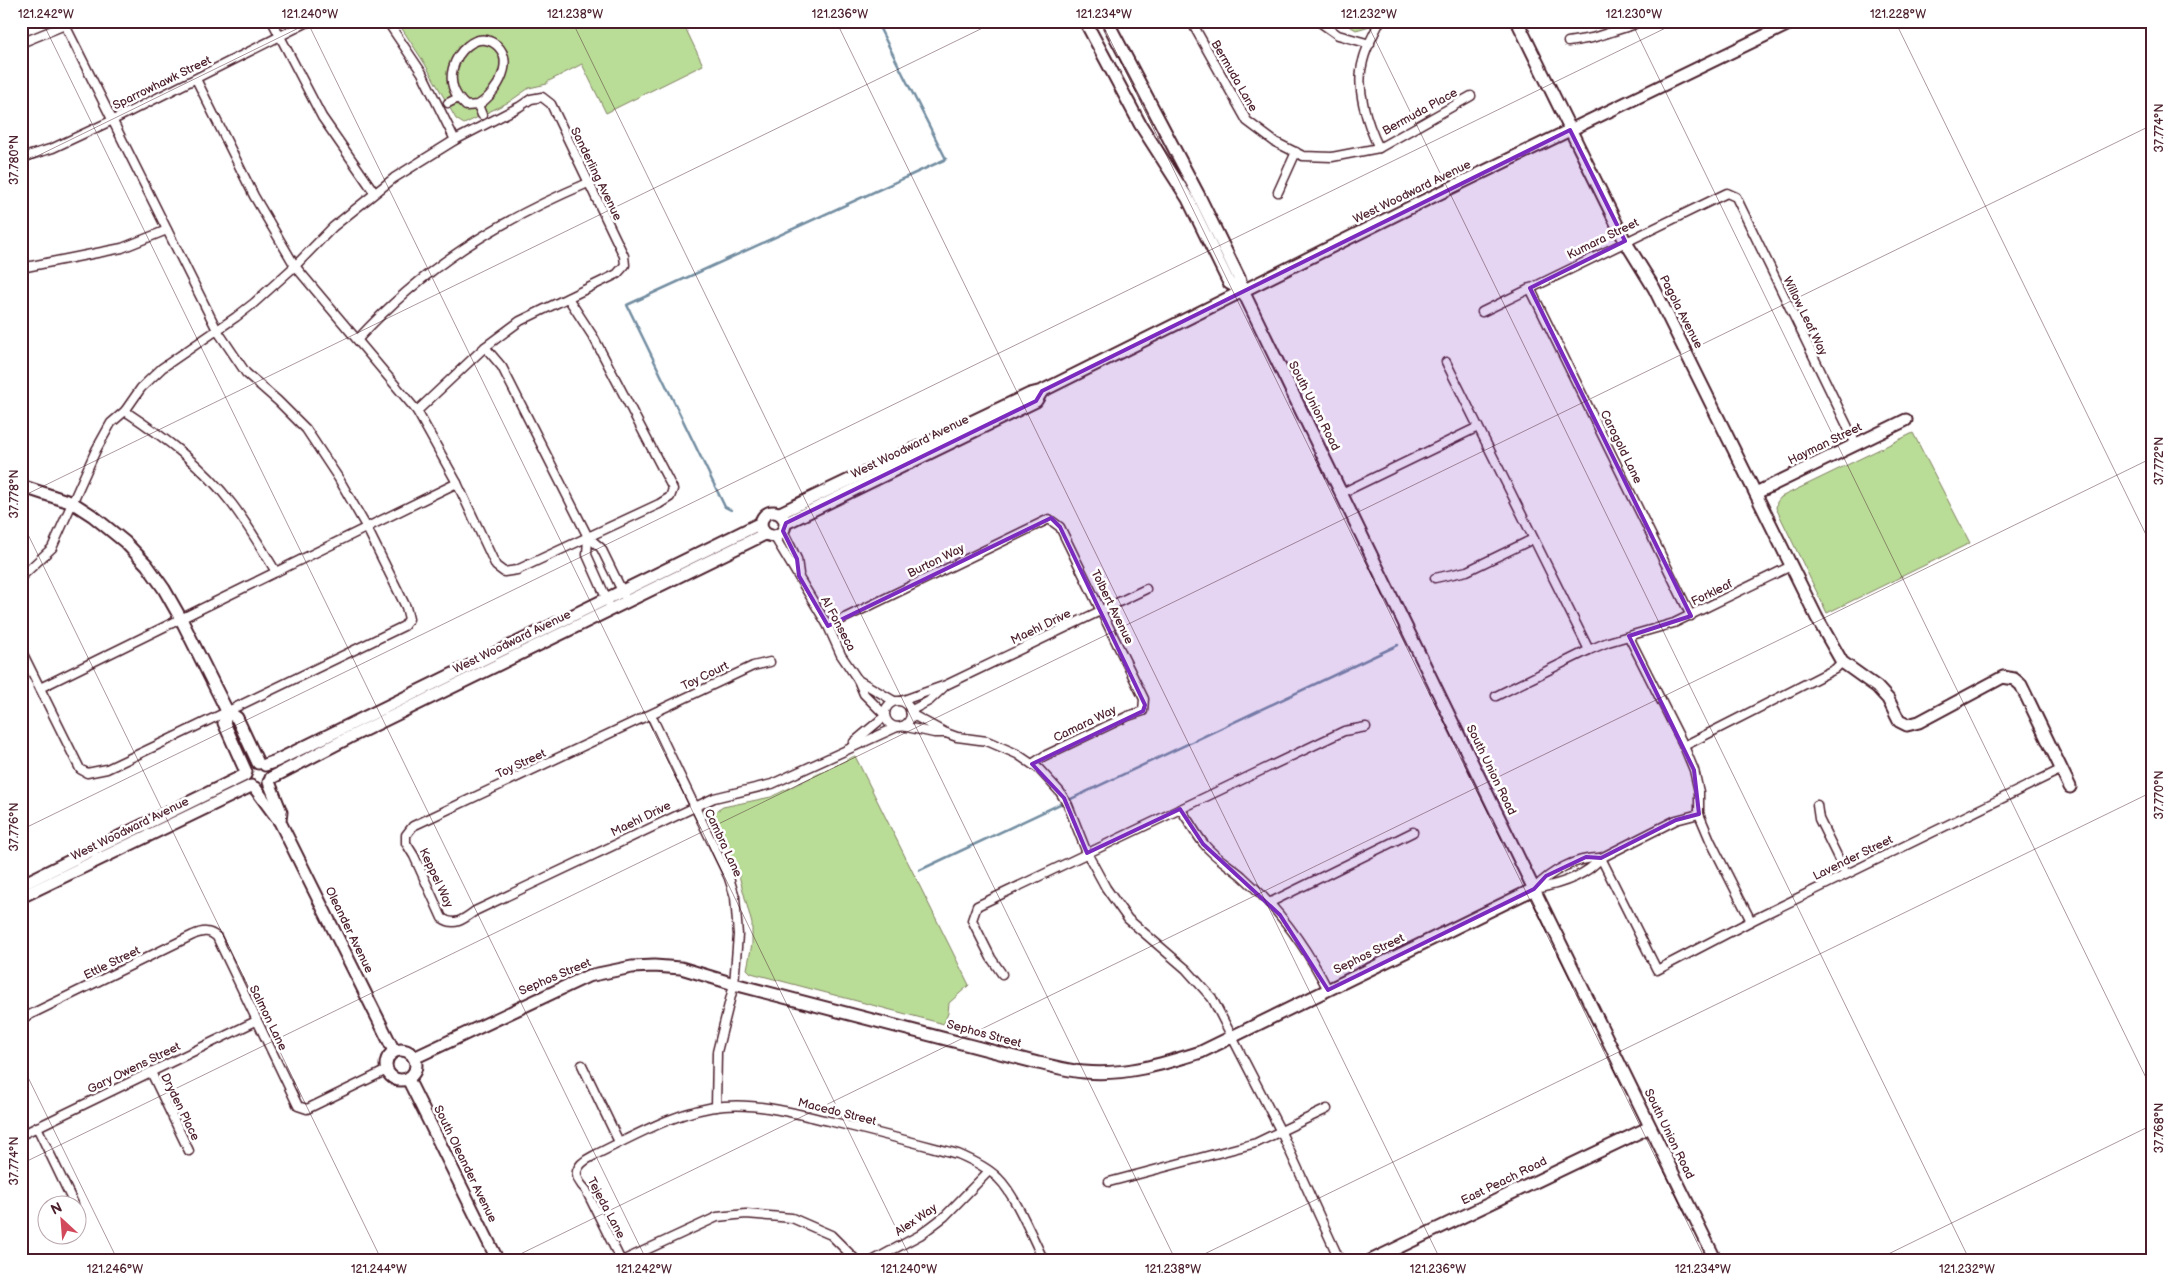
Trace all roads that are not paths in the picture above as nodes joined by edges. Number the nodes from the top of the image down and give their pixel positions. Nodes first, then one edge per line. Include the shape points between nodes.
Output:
1 (272, 21) edge
2 (310, 21) edge
3 (387, 21) edge
4 (1085, 21) edge
5 (1107, 21) edge
6 (1191, 21) edge
7 (1318, 21) edge
8 (1380, 21) edge
9 (1517, 21) edge
10 (1638, 21) edge
11 (1795, 21) edge
12 (64, 23) edge
13 (280, 37) junction
14 (1568, 42) dead end
15 (21, 43) edge
16 (1370, 44) junction
17 (196, 79) junction
18 (1472, 96) dead end
19 (458, 98) junction
20 (448, 103) dead end
21 (478, 105) junction
22 (482, 115) dead end
23 (113, 120) junction
24 (1570, 130) junction
25 (455, 140) junction
26 (1379, 148) junction
27 (1296, 152) junction
28 (21, 158) edge
29 (588, 183) junction
30 (374, 192) junction
31 (1278, 192) dead end
32 (1736, 198) joint
33 (167, 230) junction
34 (1625, 241) junction
35 (296, 266) junction
36 (21, 268) edge
37 (1530, 288) junction
38 (1243, 291) junction
39 (568, 298) junction
40 (1482, 312) dead end
41 (217, 330) junction
42 (358, 339) junction
43 (485, 347) junction
44 (1446, 362) dead end
45 (125, 411) junction
46 (417, 411) junction
47 (1906, 420) dead end
48 (1478, 427) junction
49 (1856, 444) junction
50 (457, 483) junction
51 (21, 486) edge
52 (1342, 493) junction
53 (1756, 493) junction
54 (73, 503) junction
55 (1054, 521) joint
56 (775, 527) junction
57 (367, 528) junction
58 (588, 537) junction
59 (1532, 539) junction
60 (1791, 566) junction
61 (276, 572) junction
62 (21, 577) edge
63 (1435, 578) dead end
64 (1146, 589) dead end
65 (625, 596) junction
66 (609, 604) junction
67 (1102, 611) junction
68 (588, 614) junction
69 (1691, 616) junction
70 (181, 619) junction
71 (828, 626) junction
72 (1629, 637) junction
73 (21, 650) edge
74 (1588, 650) junction
75 (770, 662) dead end
76 (1842, 662) junction
77 (858, 680) junction
78 (946, 685) junction
79 (40, 688) junction
80 (1496, 696) dead end
81 (898, 701) junction
82 (929, 701) junction
83 (1145, 704) joint
84 (227, 711) junction
85 (910, 712) junction
86 (651, 715) junction
87 (884, 715) junction
88 (926, 721) junction
89 (899, 726) junction
90 (1366, 727) dead end
91 (946, 733) junction
92 (1684, 746) junction
93 (847, 748) junction
94 (262, 764) junction
95 (1032, 764) junction
96 (2060, 770) junction
97 (246, 773) junction
98 (270, 780) junction
99 (253, 787) junction
100 (2070, 787) dead end
101 (1817, 806) dead end
102 (694, 807) junction
103 (1180, 808) junction
104 (1699, 814) junction
105 (280, 822) junction
106 (1413, 832) dead end
107 (406, 838) joint
108 (1087, 853) junction
109 (1601, 858) junction
110 (1846, 874) junction
111 (21, 885) edge
112 (1534, 890) junction
113 (21, 897) edge
114 (1269, 903) junction
115 (1751, 920) junction
116 (450, 922) joint
117 (212, 933) joint
118 (1002, 974) dead end
119 (734, 984) junction
120 (1328, 990) junction
121 (21, 1019) edge
122 (256, 1021) junction
123 (1232, 1036) junction
124 (394, 1051) junction
125 (414, 1058) junction
126 (582, 1065) dead end
127 (387, 1070) junction
128 (151, 1072) junction
129 (408, 1079) junction
130 (716, 1107) junction
131 (1328, 1109) dead end
132 (37, 1127) junction
133 (1650, 1127) junction
134 (1282, 1132) junction
135 (21, 1135) edge
136 (619, 1142) junction
137 (189, 1151) dead end
138 (579, 1166) joint
139 (989, 1170) junction
140 (1109, 1182) dead end
141 (69, 1194) edge
142 (498, 1261) edge
143 (621, 1261) edge
144 (857, 1261) edge
145 (872, 1261) edge
146 (1044, 1261) edge
147 (1340, 1261) edge
148 (1370, 1261) edge
149 (1716, 1261) edge

1 - 13 street
2 - 13 street, Sparrowhawk Street
3 - 25 street via 422,73
4 - 38 street, South Union Road via 1140,124 1188,199 1229,283
5 - 38 street, South Union Road via 1198,194
6 - 27 street, Bermuda Lane via 1247,121 1275,142
7 - 16 street via 1338,35
8 - 16 street
9 - 24 street, Pagola Avenue
10 - 14 street via 1592,38
11 - 24 street, West Woodward Avenue
12 - 15 street
12 - 23 street
13 - 17 street, Sparrowhawk Street
13 - 30 street via 322,117
16 - 26 street via 1362,62 1362,98
17 - 23 street, Sparrowhawk Street
17 - 35 street via 267,220
18 - 26 street, Bermuda Place
19 - 20 street
19 - 21 street via 466,106
19 - 21 street via 451,79 455,61 465,46 478,40 492,42 502,52 504,68 500,83 488,100
21 - 22 street
23 - 28 street, Sparrowhawk Street via 53,148
23 - 33 street
24 - 34 street, Pagola Avenue
24 - 38 street, West Woodward Avenue
25 - 29 street, Sanderling Avenue via 531,99 542,97 551,104
25 - 30 street
26 - 27 street, Bermuda Lane via 1332,158 1303,156
27 - 31 street
29 - 39 street, Sanderling Avenue via 624,256 624,265 617,274
29 - 42 street via 550,198 480,236 435,267
30 - 35 street via 333,227
32 - 34 street, Kumara Street via 1727,193 1717,196
32 - 49 street, Willow Leaf Way
33 - 36 street via 122,248
33 - 41 street
34 - 37 street, Kumara Street
34 - 53 street, Pagola Avenue via 1654,288
35 - 41 street
35 - 42 street
37 - 40 street, Kumara Street
37 - 69 street, Carogold Lane
38 - 52 street, South Union Road
38 - 56 street, West Woodward Avenue via 1030,394
39 - 43 street via 520,321
39 - 58 street via 594,338 672,489 670,497 659,504
41 - 45 street via 162,368 141,388
41 - 57 street via 246,373 306,429
42 - 46 street
43 - 46 street
43 - 58 street via 502,367
44 - 48 street
45 - 54 street via 111,423
45 - 61 street via 193,462 231,502
46 - 50 street
47 - 49 street, Hayman Street
48 - 52 street
48 - 59 street
49 - 53 street, Hayman Street
50 - 57 street
50 - 58 street via 496,566 504,572 517,570
51 - 54 street
52 - 112 street, South Union Road
53 - 60 street, Pagola Avenue
54 - 62 street via 52,548
54 - 70 street via 125,542 147,565
55 - 67 street, Tolbert Avenue
55 - 71 street, Burton Way via 1049,519
56 - 65 street, West Woodward Avenue
56 - 71 street, Al Fonseca via 788,562
57 - 61 street
57 - 84 street via 406,607 409,619 404,626
58 - 65 street via 601,548
58 - 66 street via 587,555
59 - 63 street via 1467,571
59 - 74 street
60 - 69 street, Forkleaf
60 - 76 street, Pagola Avenue
61 - 70 street
64 - 67 street, Maehl Drive
65 - 66 street, West Woodward Avenue
66 - 68 street, West Woodward Avenue
67 - 78 street, Maehl Drive
67 - 83 street, Tolbert Avenue
68 - 94 street, West Woodward Avenue via 276,762
68 - 98 street, West Woodward Avenue
69 - 72 street, Forkleaf
70 - 79 street
70 - 84 street
71 - 77 street, Al Fonseca
72 - 74 street, Forkleaf
72 - 92 street
73 - 79 street
74 - 80 street, Forkleaf
75 - 86 street, Toy Court via 753,666
76 - 92 street via 1836,669
76 - 96 street via 1877,687 1888,699 1899,721 1907,725 1919,722 2003,677 2014,679 2021,685
77 - 81 street, Al Fonseca
77 - 87 street, Al Fonseca via 864,694
78 - 81 street, Maehl Drive
78 - 82 street, Maehl Drive
79 - 84 street via 80,769 87,773 107,769
81 - 85 street via 908,705
81 - 87 street via 886,707
82 - 85 street, Maehl Drive
82 - 88 street
83 - 95 street, Camara Way via 1143,711
84 - 94 street via 237,718
84 - 97 street via 224,723
85 - 88 street
85 - 89 street via 908,722
86 - 102 street, Cambra Lane
86 - 107 street, Toy Street via 413,826
87 - 89 street via 890,724
87 - 93 street, Maehl Drive
88 - 91 street
89 - 91 street
89 - 93 street, Maehl Drive
90 - 103 street via 1344,731
91 - 95 street via 1004,747
92 - 104 street via 1699,792
93 - 102 street, Maehl Drive via 772,784 723,795
94 - 97 street via 251,766
94 - 98 street
95 - 108 street via 1050,780 1068,805
96 - 100 street
96 - 110 street, Lavender Street
97 - 99 street
97 - 111 street, West Woodward Avenue
98 - 99 street via 263,787
98 - 105 street, Oleander Avenue via 281,812
99 - 105 street, Oleander Avenue
99 - 113 street, West Woodward Avenue
101 - 110 street via 1819,819
102 - 116 street, Maehl Drive via 476,911 462,921
102 - 119 street, Cambra Lane via 735,898 738,935
103 - 108 street
103 - 114 street via 1203,844
104 - 109 street via 1676,820
104 - 115 street
105 - 124 street, Oleander Avenue
106 - 114 street
107 - 116 street, Keppel Way via 439,914
108 - 118 street via 977,906 972,920
108 - 123 street via 1128,919 1186,970 1212,998
109 - 112 street via 1592,868 1556,886
109 - 112 street via 1586,857 1546,876
109 - 115 street, Lavender Street via 1658,970
110 - 115 street, Lavender Street
112 - 120 street, Sephos Street
112 - 133 street, South Union Road
114 - 120 street via 1300,940
117 - 121 street, Ettle Street via 193,935
117 - 122 street, Salmon Lane via 217,937
119 - 123 street, Sephos Street via 1084,1072 1127,1071 1162,1064 1201,1052
119 - 125 street, Sephos Street via 681,968 654,966 610,970 569,984
119 - 130 street, Cambra Lane via 717,1052
120 - 123 street, Sephos Street
122 - 127 street, Salmon Lane via 298,1106 307,1109
122 - 128 street, Gary Owens Street
123 - 134 street
124 - 125 street via 404,1050
124 - 127 street via 388,1057
125 - 129 street via 415,1070
126 - 136 street
127 - 129 street via 394,1078
128 - 132 street, Gary Owens Street
128 - 137 street, Dryden Place
129 - 142 street, South Oleander Avenue
130 - 136 street, Macedo Street
130 - 139 street, Macedo Street via 785,1111 958,1154
131 - 134 street
132 - 135 street, Gary Owens Street
132 - 141 street
133 - 148 street, East Peach Road
133 - 149 street, South Union Road
134 - 140 street via 1228,1152
134 - 147 street
136 - 138 street, Macedo Street
138 - 143 street, Tejeda Lane via 576,1173 578,1182 586,1190
139 - 145 street, Alex Way via 945,1216 920,1235
139 - 146 street, Macedo Street via 1007,1188
143 - 144 street via 717,1217 746,1214 792,1218 830,1235

